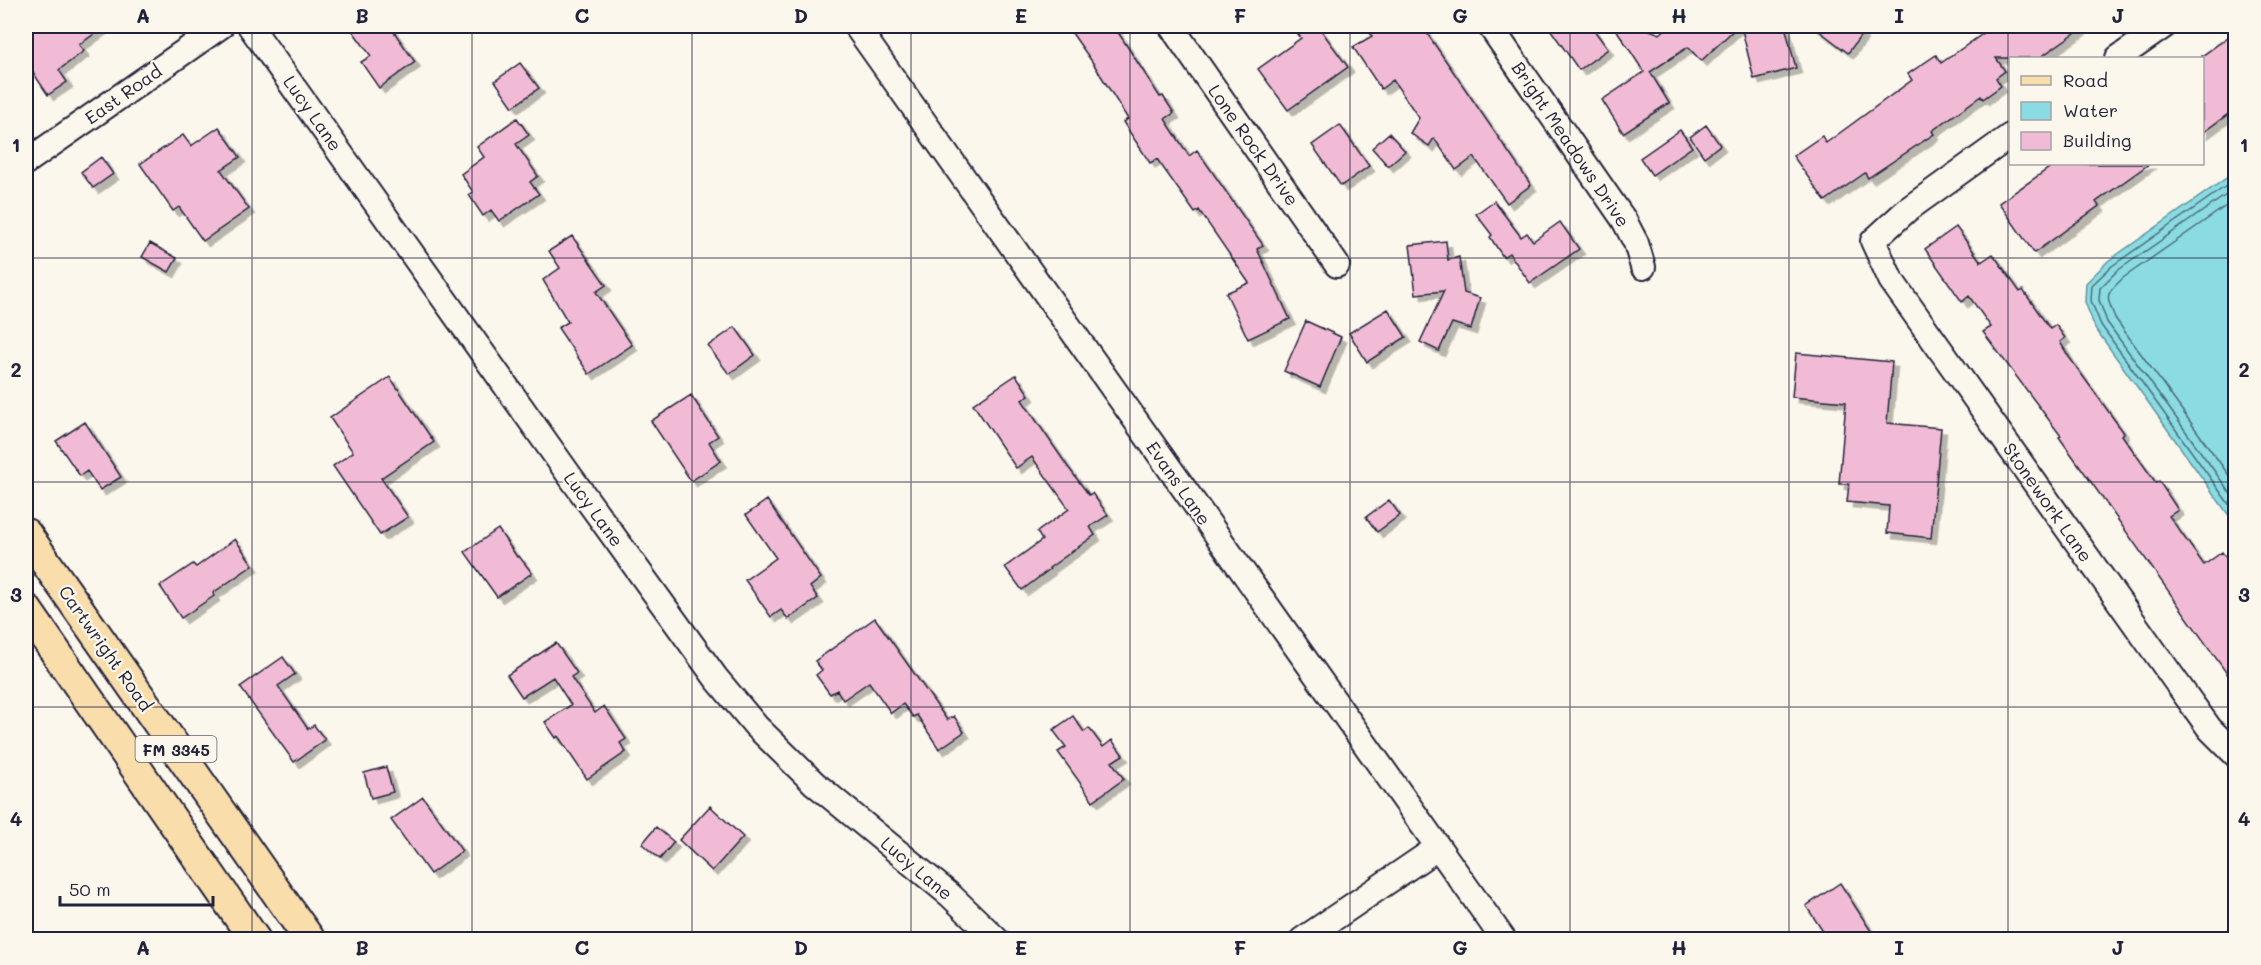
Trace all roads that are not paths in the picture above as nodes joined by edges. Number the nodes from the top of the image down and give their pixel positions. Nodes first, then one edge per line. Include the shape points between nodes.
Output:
1 (221, 26) edge
2 (250, 26) edge
3 (856, 26) edge
4 (1172, 26) edge
5 (1490, 26) edge
6 (2164, 26) edge
7 (2119, 57) edge
8 (2009, 137) edge
9 (26, 162) edge
10 (1337, 265) dead end
11 (1643, 267) dead end
12 (26, 534) edge
13 (26, 609) edge
14 (2235, 755) edge
15 (1437, 848) junction
16 (270, 883) junction
17 (235, 911) junction
18 (255, 939) edge
19 (310, 939) edge
20 (997, 939) edge
21 (1302, 939) edge
22 (1504, 939) edge

1 - 9 street, East Road
2 - 20 street, Lucy Lane via 716,678 756,726 814,783 944,889
3 - 15 street, Evans Lane
4 - 10 street, Lone Rock Drive
5 - 11 street, Bright Meadows Drive via 1624,220
6 - 7 street
8 - 14 street, Stonework Lane via 1907,210 1873,241 1891,280 2210,729
12 - 16 main road, Cartwright Road / FM 3345
13 - 17 main road, FM 3345
15 - 21 street
15 - 22 street, Evans Lane
16 - 17 main road
16 - 19 main road, Cartwright Road / FM 3345
17 - 18 main road, FM 3345

